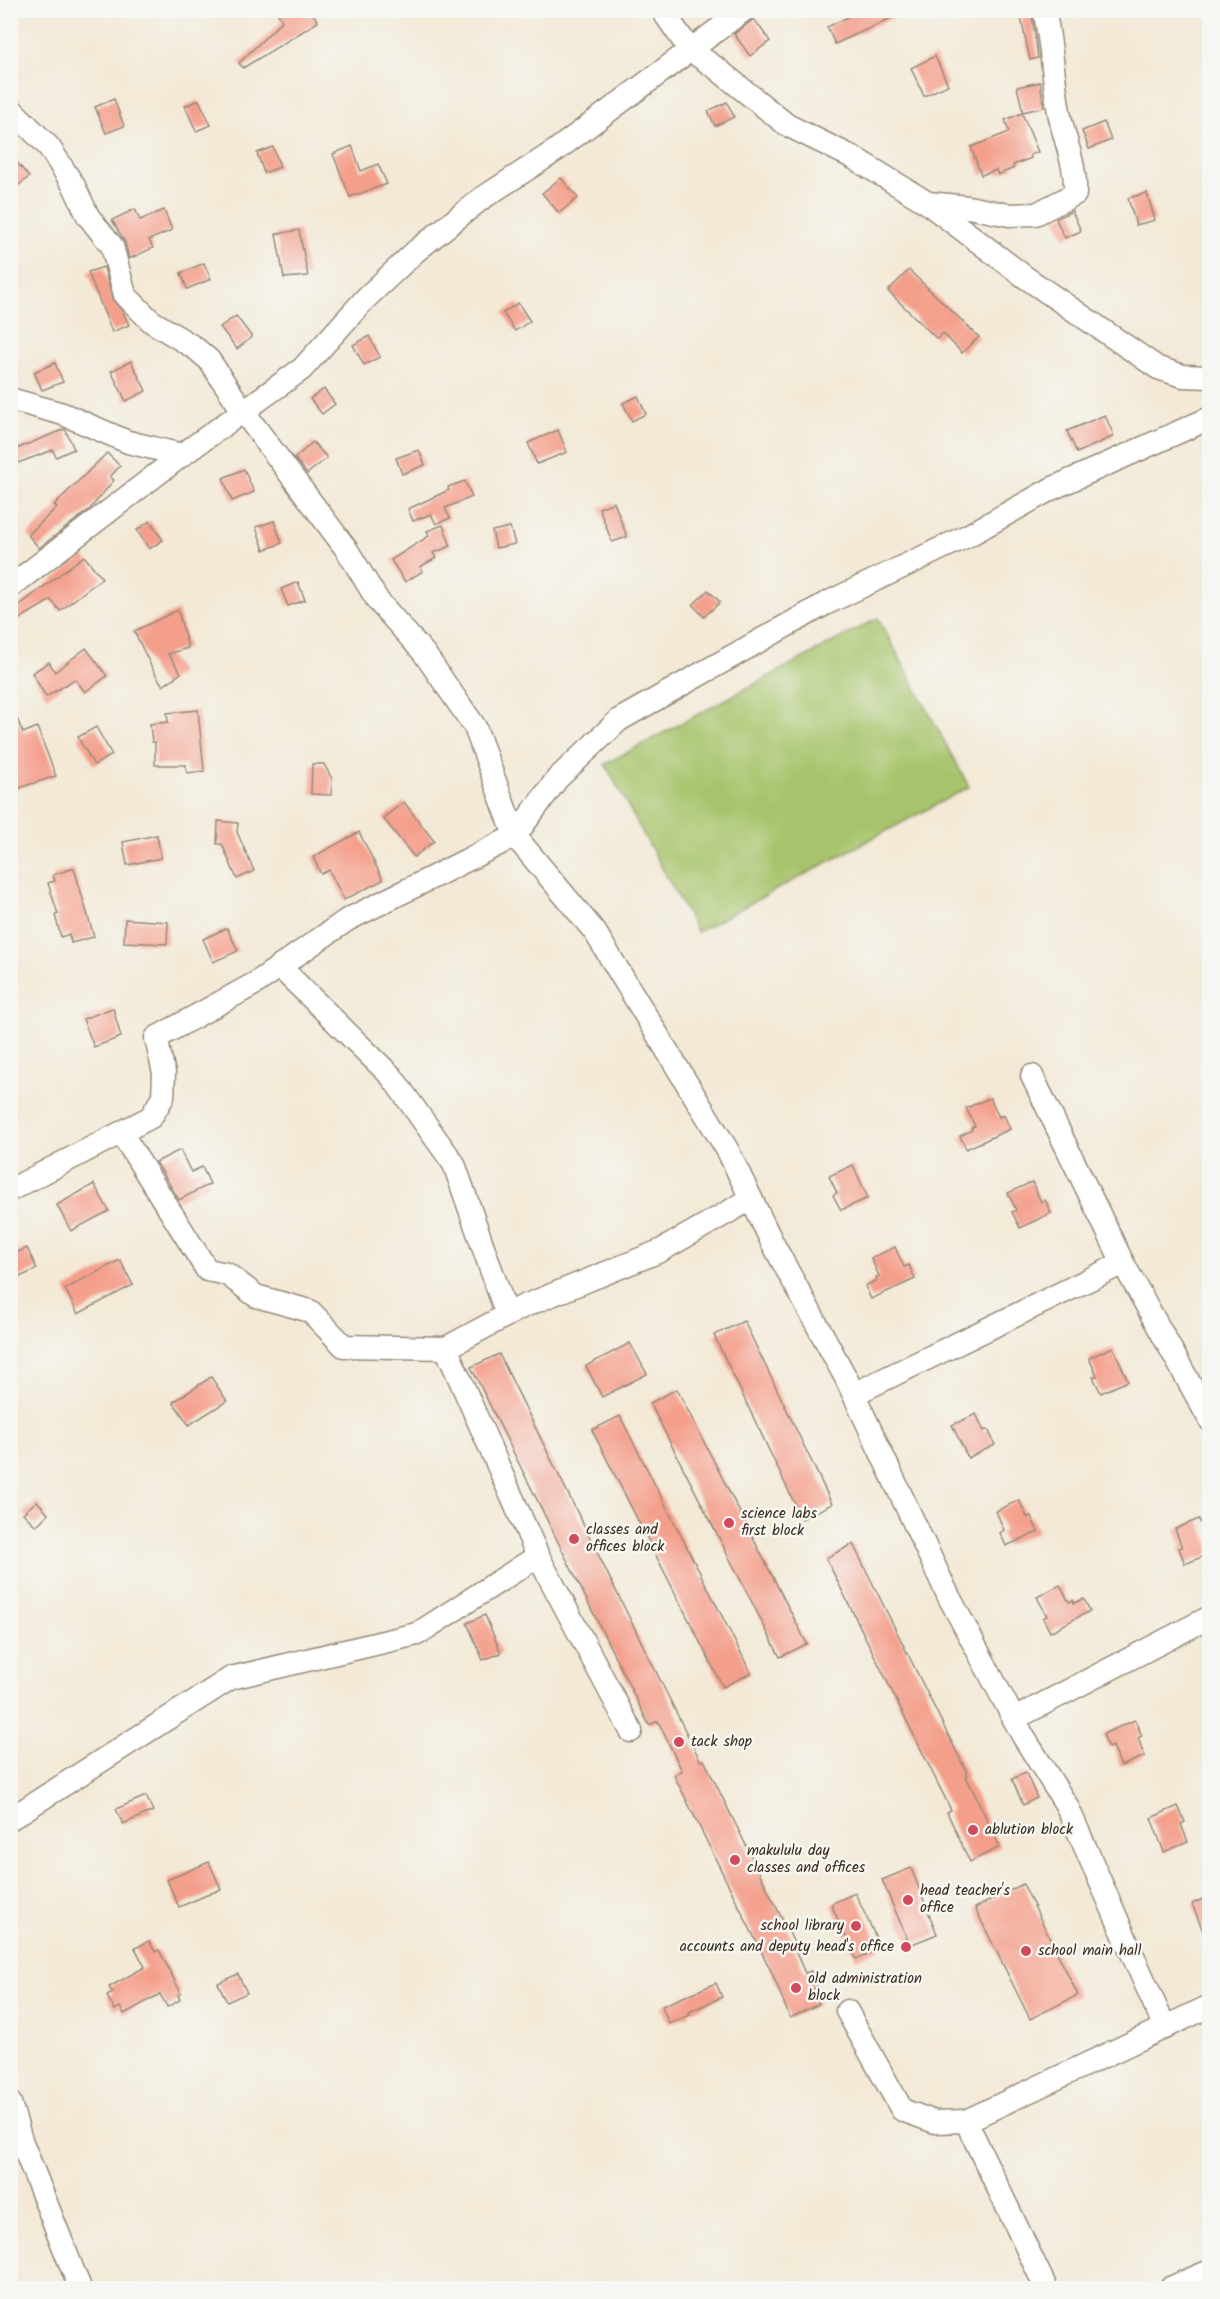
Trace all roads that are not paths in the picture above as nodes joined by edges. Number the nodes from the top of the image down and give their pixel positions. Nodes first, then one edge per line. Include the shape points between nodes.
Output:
1 (662, 10) edge
2 (744, 10) edge
3 (1044, 10) edge
4 (690, 50) junction
5 (10, 108) edge
6 (926, 202) junction
7 (1209, 377) edge
8 (10, 399) edge
9 (243, 411) junction
10 (1209, 418) edge
11 (182, 455) junction
12 (10, 587) edge
13 (515, 836) junction
14 (280, 967) junction
15 (1032, 1076) dead end
16 (122, 1134) junction
17 (10, 1190) edge
18 (751, 1199) junction
19 (1123, 1263) junction
20 (507, 1315) junction
21 (446, 1348) junction
22 (854, 1394) junction
23 (1209, 1420) edge
24 (538, 1556) junction
25 (1209, 1617) edge
26 (1014, 1719) junction
27 (631, 1731) dead end
28 (10, 1820) edge
29 (1209, 2006) edge
30 (847, 2011) dead end
31 (1165, 2028) junction
32 (10, 2103) edge
33 (966, 2121) junction
34 (1209, 2271) edge
35 (80, 2289) edge
36 (1046, 2289) edge
37 (1170, 2289) edge

1 - 4 street
2 - 4 street
3 - 6 street via 1076,194 1036,214 1009,215
4 - 6 street via 787,125 854,158
4 - 9 street via 416,251 366,298 302,369
5 - 9 street via 49,147 88,216 112,246 125,295 150,321 208,360
6 - 7 street via 1025,277 1158,368 1183,376
8 - 11 street via 63,414 128,441
9 - 11 street
9 - 13 street via 347,550 378,601 424,653 475,727
10 - 13 street via 1051,489 969,535 825,604 619,720 557,778
11 - 12 street
13 - 14 street via 347,920
13 - 18 street via 595,932 728,1151
14 - 16 street via 156,1038 164,1073 163,1098 151,1117
14 - 20 street via 392,1077 454,1164
15 - 19 street
16 - 17 street
16 - 21 street via 207,1270 227,1274 256,1296 310,1311 344,1346
18 - 20 street via 660,1251
18 - 22 street
19 - 22 street
19 - 23 street
20 - 21 street
21 - 24 street
22 - 26 street via 948,1595
24 - 27 street
24 - 28 street via 417,1634 231,1678
25 - 26 street
26 - 31 street via 1066,1806
29 - 31 street
30 - 33 street via 902,2110 935,2122
31 - 33 street
32 - 35 street
33 - 36 street
34 - 37 street

